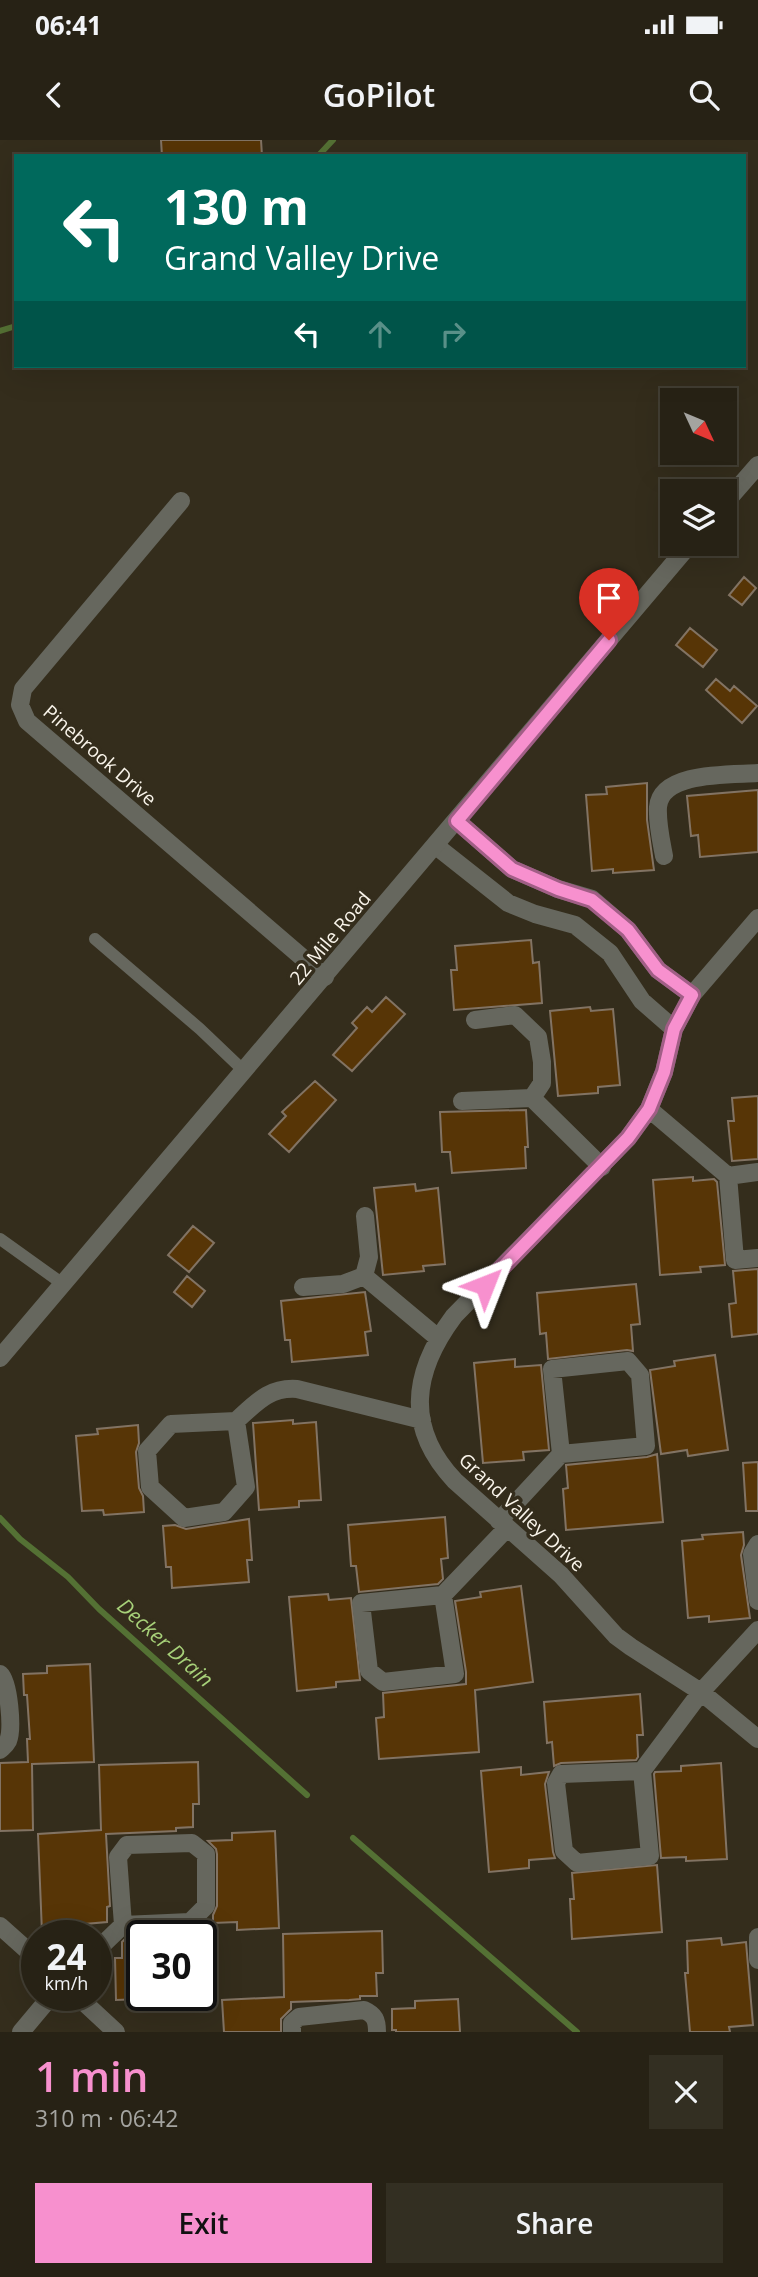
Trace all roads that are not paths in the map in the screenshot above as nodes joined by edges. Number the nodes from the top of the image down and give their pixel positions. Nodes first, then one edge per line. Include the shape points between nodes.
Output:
1 (758, 465) edge
2 (737, 489) edge
3 (181, 501) dead end
4 (680, 556) edge
5 (758, 773) edge
6 (457, 821) junction
7 (436, 846) junction
8 (664, 856) dead end
9 (592, 900) junction
10 (758, 918) edge
11 (575, 925) junction
12 (94, 939) dead end
13 (325, 977) junction
14 (692, 995) junction
15 (475, 1020) dead end
16 (674, 1029) junction
17 (244, 1071) junction
18 (532, 1098) junction
19 (462, 1101) dead end
20 (649, 1109) junction
21 (602, 1167) junction
22 (758, 1172) edge
23 (728, 1176) junction
24 (365, 1216) dead end
25 (0, 1239) edge
26 (758, 1258) edge
27 (364, 1276) junction
28 (63, 1284) junction
29 (303, 1287) dead end
30 (438, 1338) junction
31 (0, 1358) edge
32 (422, 1420) junction
33 (236, 1421) junction
34 (561, 1454) junction
35 (503, 1525) junction
36 (758, 1544) edge
37 (443, 1595) junction
38 (758, 1601) edge
39 (758, 1630) edge
40 (0, 1674) edge
41 (701, 1692) junction
42 (758, 1739) edge
43 (0, 1750) edge
44 (642, 1771) junction
45 (123, 1925) junction
46 (0, 1927) edge
47 (112, 1936) edge
48 (758, 1937) edge
49 (21, 1945) edge
50 (758, 1960) edge
51 (39, 2011) edge
52 (93, 2011) edge
53 (21, 2032) edge
54 (116, 2032) edge
55 (292, 2032) edge
56 (377, 2032) edge

1 - 2 street
3 - 13 street, Pinebrook Drive via 23,688 20,705 27,721
4 - 6 street, 22 Mile Road
5 - 8 street via 683,780 670,786 658,806
6 - 7 street, 22 Mile Road
6 - 9 street via 512,869
7 - 11 street via 508,903
7 - 13 street, 22 Mile Road
9 - 11 street
9 - 14 street via 628,930 658,970
10 - 14 street, Grand Valley Drive
11 - 16 street via 610,953 642,1001
12 - 17 lane
13 - 17 street, 22 Mile Road
14 - 16 street, Grand Valley Drive
15 - 18 street via 515,1015 538,1037 542,1083
16 - 20 street, Grand Valley Drive
17 - 28 street, 22 Mile Road
18 - 19 street
18 - 21 street
20 - 21 street, Grand Valley Drive
20 - 23 street
21 - 30 street, Grand Valley Drive via 454,1316
22 - 23 street
23 - 26 street via 735,1260
24 - 27 street via 369,1257
25 - 28 lane
27 - 29 street via 343,1284
27 - 30 street
28 - 31 street, 22 Mile Road
30 - 32 street, Grand Valley Drive via 422,1375
32 - 33 street via 284,1388 270,1392
32 - 35 street, Grand Valley Drive via 440,1466
33 - 33 street via 246,1487 224,1512 184,1518 150,1487 147,1451 171,1424
34 - 34 street via 646,1446 640,1375 628,1361 552,1370
34 - 35 street
35 - 37 street
35 - 41 street, Grand Valley Drive via 561,1575 616,1636
36 - 38 street via 752,1554
37 - 37 street via 455,1674 383,1682 369,1671 361,1603
39 - 41 street
40 - 43 street via 9,1691 8,1740
41 - 42 street, Grand Valley Drive
41 - 44 street
44 - 44 street via 650,1856 577,1863 564,1851 556,1783 561,1774
45 - 45 street via 190,1922 206,1906 206,1854 192,1843 127,1845 118,1857
45 - 47 street
46 - 49 street
48 - 50 street
51 - 53 street
52 - 54 street
55 - 56 street via 292,2023 299,2018 364,2010 373,2014

